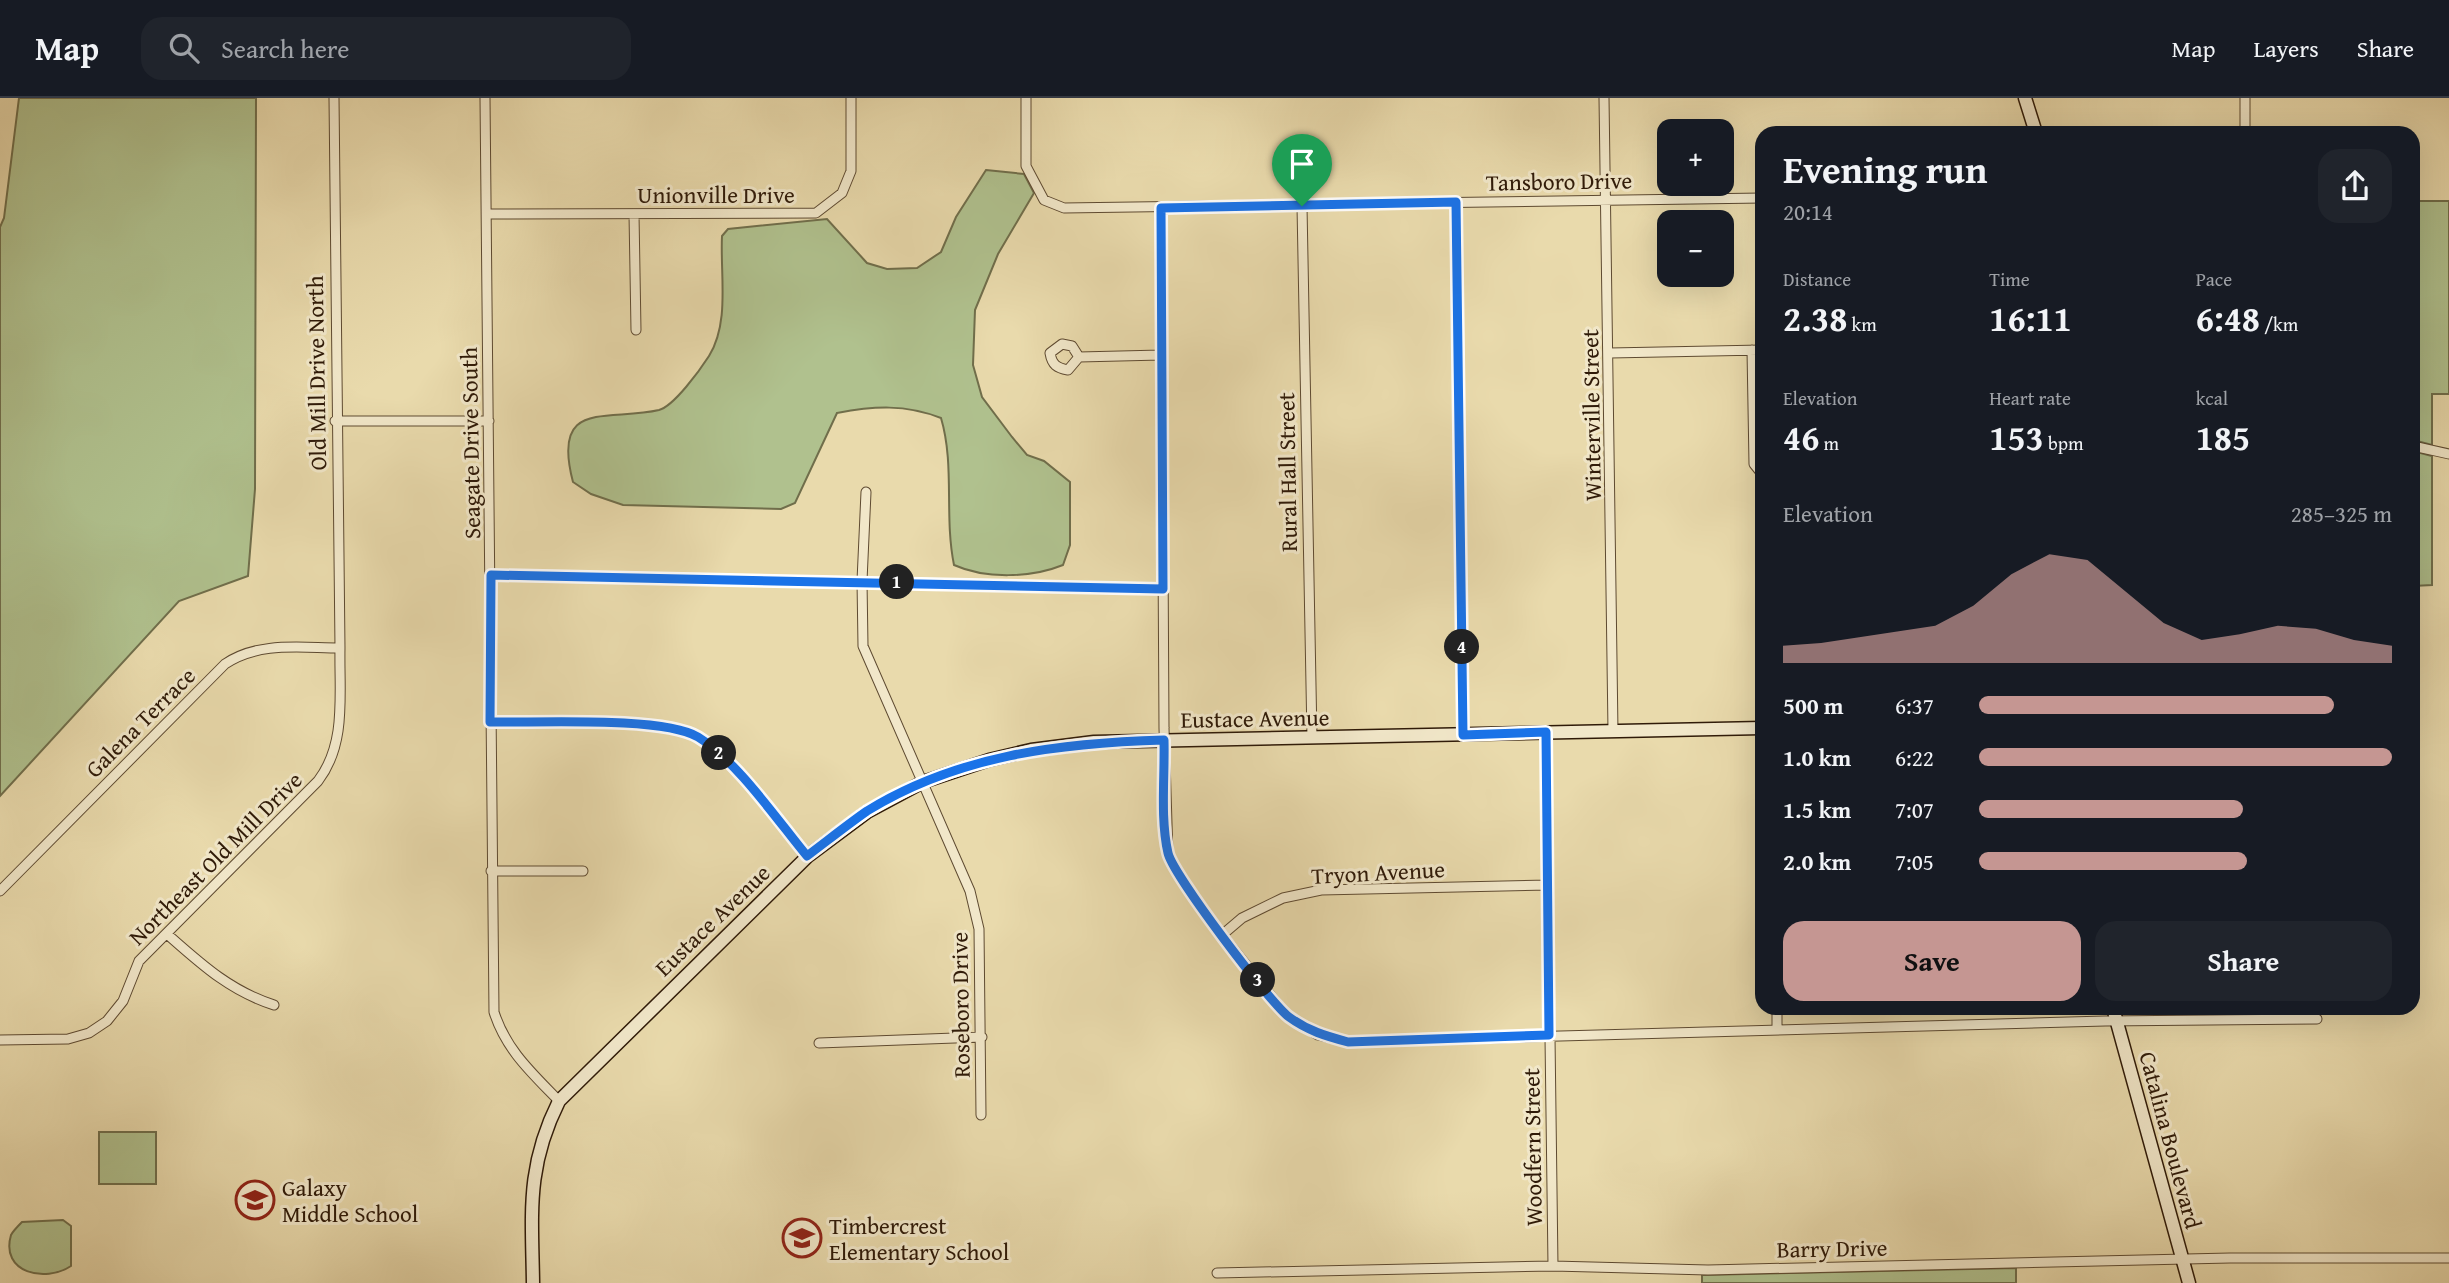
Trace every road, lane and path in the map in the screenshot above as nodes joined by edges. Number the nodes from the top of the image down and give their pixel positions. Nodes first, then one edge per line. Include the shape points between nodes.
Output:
1 (334, 98) edge
2 (485, 98) edge
3 (851, 98) edge
4 (1026, 98) edge
5 (1604, 98) edge
6 (2025, 98) edge
7 (2245, 98) edge
8 (2034, 126) edge
9 (2245, 126) edge
10 (1755, 198) edge
11 (1607, 201) junction
12 (1456, 202) junction
13 (1302, 206) junction
14 (1161, 208) junction
15 (487, 214) junction
16 (634, 214) junction
17 (636, 330) dead end
18 (1755, 350) edge
19 (1610, 353) junction
20 (1161, 355) junction
21 (1079, 357) dead end
22 (335, 421) junction
23 (489, 421) junction
24 (1755, 426) edge
25 (2420, 448) edge
26 (2449, 454) edge
27 (1755, 465) edge
28 (866, 492) dead end
29 (491, 575) junction
30 (862, 581) junction
31 (1163, 589) junction
32 (340, 648) junction
33 (490, 722) junction
34 (1755, 728) edge
35 (1613, 731) junction
36 (1546, 732) junction
37 (1463, 735) junction
38 (1312, 738) junction
39 (1164, 740) junction
40 (923, 782) junction
41 (807, 856) junction
42 (491, 871) junction
43 (583, 872) dead end
44 (1548, 885) junction
45 (0, 891) edge
46 (167, 934) junction
47 (1222, 935) junction
48 (274, 1004) dead end
49 (1777, 1015) edge
50 (2115, 1015) edge
51 (2255, 1015) edge
52 (2255, 1019) junction
53 (2317, 1019) dead end
54 (2117, 1023) junction
55 (1777, 1030) junction
56 (1549, 1035) junction
57 (982, 1037) junction
58 (0, 1040) edge
59 (819, 1043) dead end
60 (559, 1101) junction
61 (981, 1115) dead end
62 (2449, 1258) edge
63 (2182, 1259) junction
64 (1553, 1266) junction
65 (1217, 1273) dead end
66 (533, 1283) edge
67 (2189, 1283) edge

1 - 22 street, Old Mill Drive North
2 - 15 street, Seagate Drive South
3 - 16 street, Unionville Drive via 851,170 842,193 816,213
4 - 14 street, Tansboro Drive via 1026,166 1044,200 1064,208
5 - 11 street, Winterville Street
6 - 8 street
7 - 9 street
10 - 11 street, Tansboro Drive
11 - 12 street, Tansboro Drive
11 - 19 street, Winterville Street
12 - 13 street, Tansboro Drive
12 - 37 street
13 - 14 street, Tansboro Drive
13 - 38 street, Rural Hall Street
14 - 20 street
15 - 16 street, Unionville Drive
15 - 23 street, Seagate Drive South
16 - 17 street
18 - 19 street
19 - 35 street, Winterville Street
20 - 21 street
20 - 31 street
22 - 23 street
22 - 32 street, Old Mill Drive North
23 - 29 street, Seagate Drive South
24 - 27 street
25 - 26 street
28 - 30 street, Roseboro Drive
29 - 30 street
29 - 33 street, Seagate Drive South
30 - 31 street
30 - 40 street, Roseboro Drive via 863,646
31 - 39 street
32 - 45 street, Galena Terrace via 263,648 225,664
32 - 46 street, Northeast Old Mill Drive via 339,731 327,768
33 - 41 street via 648,725 697,737 720,754
33 - 42 street, Seagate Drive South
34 - 35 street, Eustace Avenue
35 - 36 street, Eustace Avenue
36 - 37 street, Eustace Avenue
36 - 44 street, Woodfern Street
37 - 38 street, Eustace Avenue
38 - 39 street, Eustace Avenue
39 - 40 street, Eustace Avenue via 1031,750
39 - 47 street via 1168,855
40 - 41 street, Eustace Avenue via 867,812
40 - 57 street, Roseboro Drive via 970,891 979,929
41 - 60 street, Eustace Avenue
42 - 43 street
42 - 60 street, Seagate Drive South via 494,1012 501,1036
44 - 47 street, Tryon Avenue via 1321,890 1283,898 1242,918
44 - 56 street, Woodfern Street
46 - 48 street via 231,987
46 - 58 street, Northeast Old Mill Drive via 139,961 123,1001 101,1026 68,1040
47 - 56 street via 1287,1016 1318,1035 1348,1042
49 - 55 street
50 - 54 street, Catalina Boulevard
51 - 52 street
52 - 53 street
52 - 54 street
54 - 55 street
54 - 63 street, Catalina Boulevard
55 - 56 street
56 - 64 street, Woodfern Street
57 - 59 street
57 - 61 street, Roseboro Drive
60 - 66 street, Eustace Avenue via 546,1128 532,1185
62 - 63 street, Barry Drive
63 - 64 street, Barry Drive via 1726,1269
63 - 67 street, Catalina Boulevard
64 - 65 street, Barry Drive

